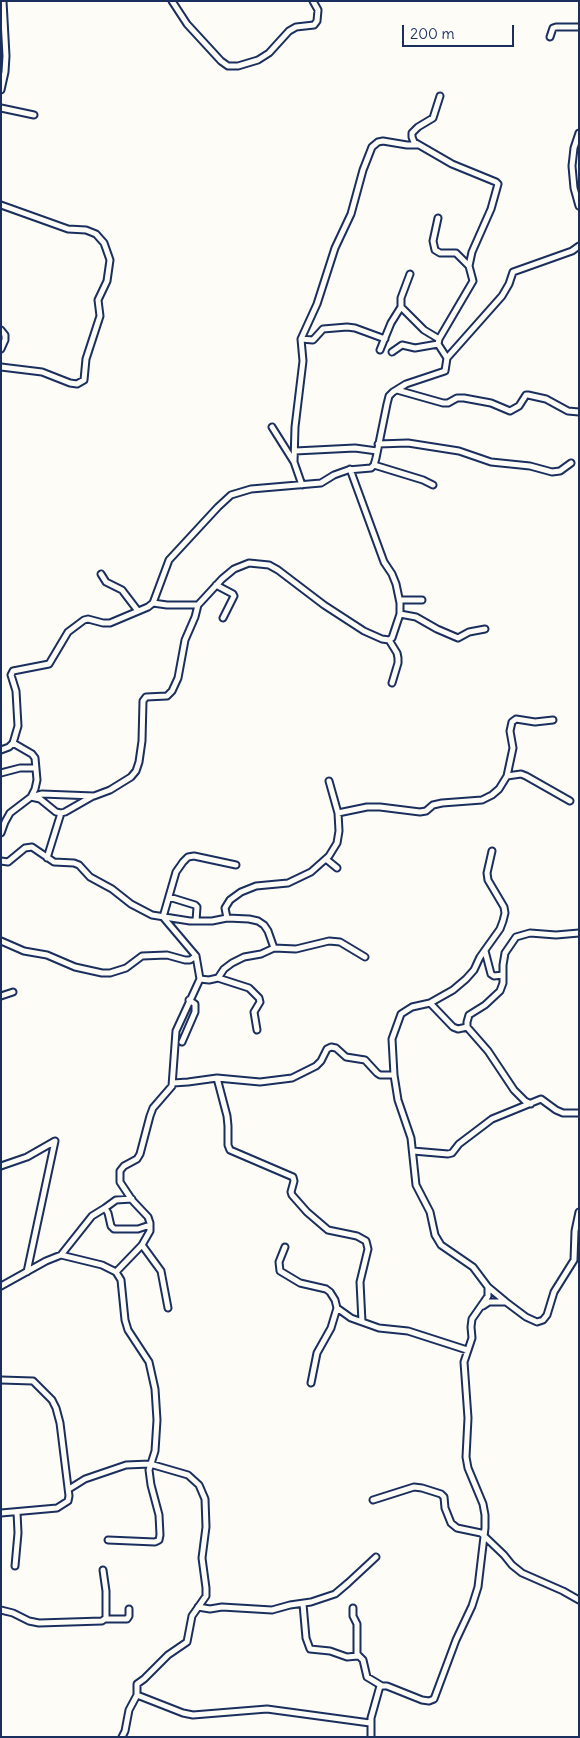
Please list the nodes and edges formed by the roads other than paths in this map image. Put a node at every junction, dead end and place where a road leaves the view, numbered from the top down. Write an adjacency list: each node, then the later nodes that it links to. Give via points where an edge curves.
1 (3, 1): 6 (street)
2 (172, 1): 3 (street, via 187,24 228,66 248,65 269,53 290,30 314,25 318,10)
3 (313, 1)
4 (579, 27): 5 (street, via 556,27)
5 (550, 37)
6 (3, 39): 7 (street, via 5,72)
7 (1, 90)
8 (440, 96): 12 (street, via 433,118 418,126 412,134)
9 (1, 108): 10 (street)
10 (34, 115)
11 (579, 133): 14 (street, via 572,166)
12 (417, 145): 17 (street, via 498,184); 22 (street, via 383,141 372,147 352,214 335,248)
13 (1, 205): 28 (street, via 96,234 104,243 110,260 107,281 98,300 100,316 86,359 84,380 70,383 42,372)
14 (579, 206)
15 (438, 218): 17 (street, via 433,241 435,250 456,253)
16 (579, 246): 27 (street, via 513,272 510,284 497,303)
17 (469, 266): 23 (street, via 473,281)
18 (410, 274): 19 (street)
19 (401, 307): 21 (street); 23 (street)
20 (1, 330): 24 (street, via 6,340)
21 (385, 338): 22 (street, via 347,327 323,329 313,340); 25 (street)
22 (301, 339): 33 (street, via 303,361)
23 (439, 341): 26 (street, via 415,348 402,345); 27 (street)
24 (1, 349)
25 (380, 350)
26 (392, 352)
27 (447, 360): 29 (street, via 445,371)
28 (1, 367)
29 (397, 390): 30 (street, via 443,403 457,398 491,403 510,411 528,395 546,399 568,411); 32 (street, via 389,396)
30 (579, 412)
31 (272, 427): 35 (street)
32 (378, 444): 34 (street); 36 (street, via 408,443 459,451 490,462 552,472 560,471)
33 (295, 450): 34 (street, via 355,448); 35 (street)
34 (377, 451): 37 (street)
35 (294, 462): 39 (street)
36 (571, 463)
37 (374, 465): 38 (street); 40 (street)
38 (348, 470): 39 (street, via 322,483); 43 (street)
39 (302, 485): 45 (street, via 251,489 224,500 169,560)
40 (433, 485)
41 (101, 574): 47 (street, via 106,582 122,590)
42 (216, 585): 46 (street); 49 (street, via 234,596); 51 (street, via 234,569 249,563 269,565 364,631)
43 (400, 600): 44 (street); 48 (street)
44 (422, 600)
45 (155, 604): 46 (street); 47 (street)
46 (198, 605): 60 (street, via 182,649 178,678 172,691 167,696 146,697 143,701 142,741 136,772 125,782)
47 (138, 611): 54 (street, via 110,623 84,620 68,632 49,664 13,671 18,726)
48 (400, 614): 50 (street, via 416,617 456,637); 51 (street)
49 (223, 618)
50 (485, 629)
51 (389, 640): 52 (street, via 398,658)
52 (392, 683)
53 (553, 720): 58 (street, via 516,719 512,722)
54 (13, 744): 55 (street); 56 (street, via 32,754)
55 (1, 750)
56 (35, 768): 57 (street); 61 (street, via 35,789)
57 (1, 773)
58 (507, 776): 62 (street, via 521,774); 64 (street, via 499,789 482,800 442,803 420,812 374,807)
59 (329, 781): 64 (street)
60 (94, 796): 61 (street, via 42,794); 63 (street)
61 (31, 797): 63 (street); 65 (street, via 10,813)
62 (570, 801)
63 (61, 813): 67 (street)
64 (338, 813): 68 (street, via 338,838)
65 (1, 834)
66 (492, 851): 79 (street, via 487,868 488,880 505,913 500,929)
67 (47, 858): 69 (street, via 29,847 8,862); 73 (street, via 54,862 74,863 143,912)
68 (326, 859): 71 (street); 74 (street, via 311,872 288,883 256,886 241,892 224,908)
69 (1, 861)
70 (236, 865): 72 (street, via 188,857 176,872)
71 (337, 868)
72 (169, 897): 73 (street); 75 (street, via 195,905)
73 (163, 917): 75 (street); 80 (street)
74 (226, 918): 75 (street); 78 (street, via 258,921 268,931)
75 (196, 921)
76 (579, 932): 82 (street, via 516,937 505,953)
77 (1, 940): 80 (street, via 24,951 102,973 126,968 142,956 168,955 190,960)
78 (274, 948): 81 (street, via 340,942); 83 (street, via 232,963)
79 (485, 951): 82 (street, via 491,974); 88 (street, via 466,980)
80 (196, 956): 84 (street)
81 (365, 957)
82 (503, 975): 89 (street, via 500,991 470,1015)
83 (218, 978): 84 (street); 90 (street, via 249,988 260,998 254,1012)
84 (200, 979): 87 (street)
85 (14, 992): 86 (street)
86 (1, 996)
87 (189, 1000): 91 (street, via 195,1004 195,1012); 94 (street, via 176,1031)
88 (430, 1003): 89 (street, via 453,1027); 92 (street, via 412,1007 401,1014 392,1039)
89 (468, 1027): 95 (street, via 514,1090)
90 (257, 1030)
91 (182, 1042)
92 (394, 1075): 93 (street, via 380,1075 366,1060 346,1057 331,1047 316,1066 292,1078 260,1082); 97 (street)
93 (216, 1078): 94 (street); 114 (street, via 227,1116 230,1150 293,1178 292,1195 328,1230 366,1241 368,1250 360,1282)
94 (173, 1083): 99 (street, via 153,1108 137,1159 120,1171 120,1182)
95 (531, 1104): 96 (street, via 541,1099 563,1113); 97 (street, via 492,1119 459,1144 452,1154)
96 (579, 1113)
97 (413, 1151): 109 (street, via 416,1185 430,1212 434,1235 447,1250 473,1267)
98 (1, 1166): 106 (street, via 27,1157 55,1141)
99 (132, 1199): 100 (street, via 116,1200); 102 (street, via 148,1217)
100 (105, 1208): 102 (street, via 114,1229 138,1229); 105 (street, via 92,1216)
101 (579, 1212): 110 (street, via 574,1260 554,1292 543,1320 537,1322 526,1318)
102 (150, 1225): 103 (street)
103 (142, 1245): 107 (street); 111 (street, via 162,1271)
104 (286, 1247): 112 (street, via 279,1262 280,1271 300,1283 326,1289)
105 (61, 1255): 106 (street); 107 (street, via 93,1262)
106 (27, 1272): 108 (street)
107 (116, 1272): 118 (street, via 122,1286 123,1312 128,1330 149,1362 155,1389 155,1451)
108 (1, 1286)
109 (488, 1287): 110 (street); 113 (street, via 489,1294)
110 (506, 1302): 113 (street, via 489,1302)
111 (168, 1308)
112 (337, 1308): 114 (street); 117 (street, via 332,1328 317,1353)
113 (479, 1309): 115 (street, via 472,1319 472,1338)
114 (362, 1322): 115 (street, via 379,1328 408,1331)
115 (467, 1350): 123 (street, via 464,1362 468,1418 466,1457 483,1504)
116 (1, 1380): 119 (street, via 33,1381 52,1400 60,1423)
117 (311, 1383)
118 (150, 1464): 119 (street, via 120,1466 85,1479); 124 (street, via 151,1485 159,1515 159,1540 150,1543); 130 (street, via 188,1476 203,1491 207,1508 202,1558 206,1588 203,1602)
119 (69, 1489): 121 (street, via 68,1501 63,1505 48,1510)
120 (373, 1500): 123 (street, via 414,1487 432,1490 444,1497 451,1523 465,1531)
121 (17, 1512): 122 (street); 126 (street)
122 (1, 1513)
123 (484, 1535): 128 (street, via 522,1573); 136 (street, via 476,1596 434,1699 422,1700)
124 (108, 1540)
125 (376, 1556): 129 (street, via 335,1594)
126 (15, 1566)
127 (103, 1570): 134 (street)
128 (579, 1600)
129 (303, 1604): 130 (street, via 272,1610); 135 (street, via 310,1649 347,1657)
130 (198, 1607): 137 (street, via 192,1616 187,1642 172,1651 137,1684)
131 (353, 1608): 135 (street)
132 (129, 1609): 134 (street, via 126,1619)
133 (1, 1610): 134 (street, via 39,1623)
134 (105, 1619)
135 (358, 1656): 136 (street, via 367,1677)
136 (382, 1686): 138 (street, via 378,1689)
137 (137, 1695): 138 (street, via 192,1715 267,1709); 139 (street)
138 (370, 1723): 140 (street)
139 (122, 1737)
140 (371, 1737)

